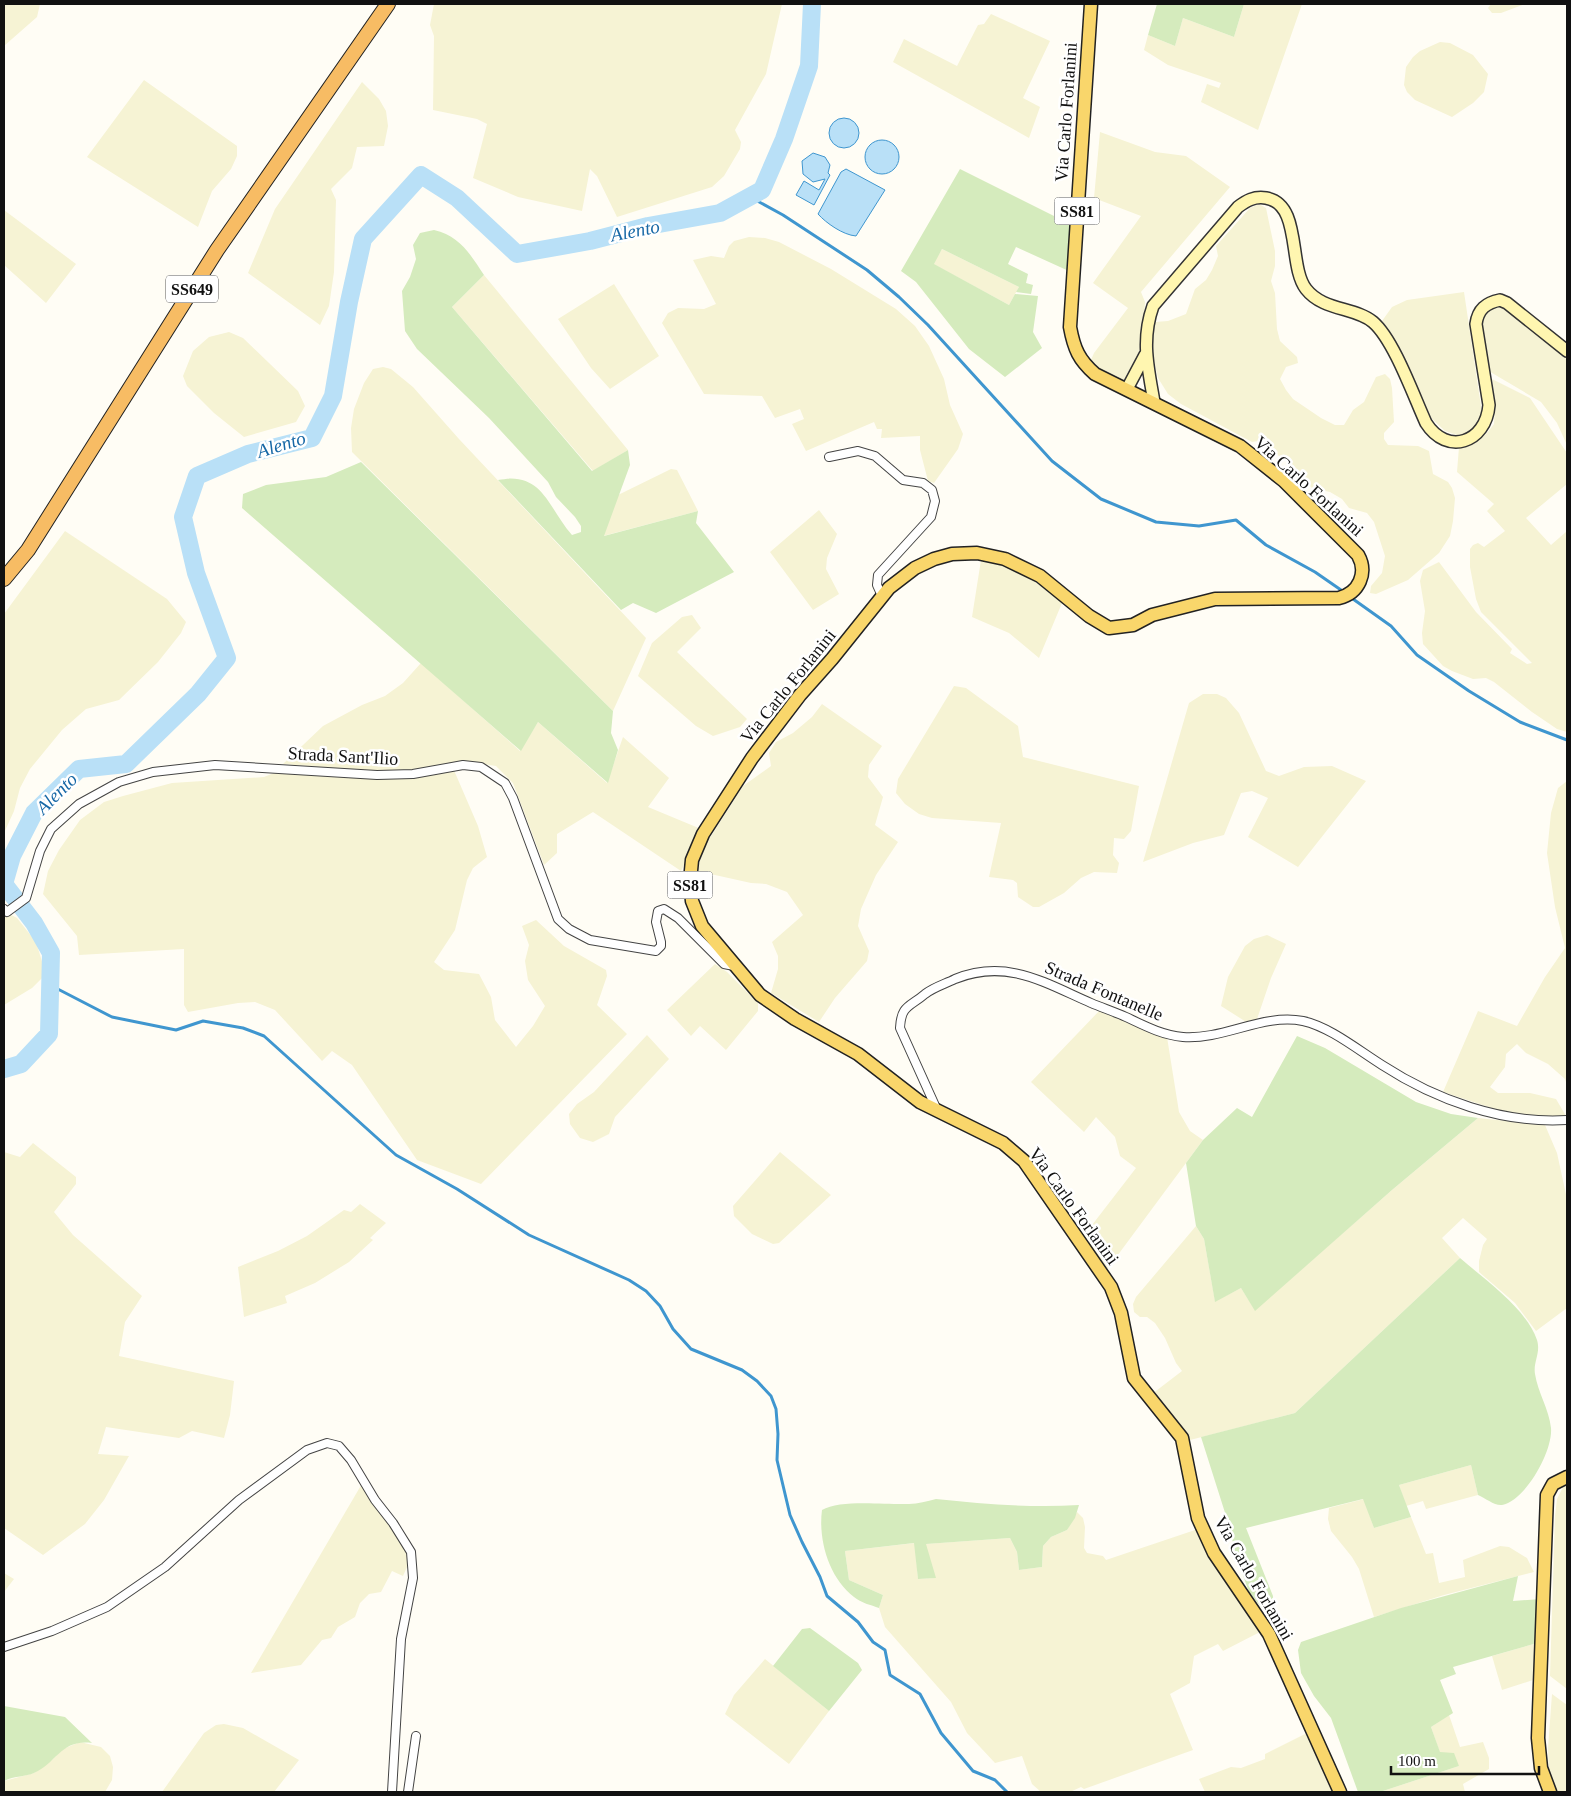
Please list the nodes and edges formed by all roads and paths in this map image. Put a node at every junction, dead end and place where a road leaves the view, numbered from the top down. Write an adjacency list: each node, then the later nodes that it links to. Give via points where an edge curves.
1 (388, 4): 8 (highway, SS649, via 217,250 28,550)
2 (1091, 4): 5 (main road, Via Carlo Forlanini / SS81, via 1070,328 1074,350 1082,363 1095,374)
3 (1567, 351): 4 (main road, via 1507,303 1500,300 1484,306 1476,324 1489,405 1488,418 1482,429 1470,439 1452,442 1441,438 1426,423 1385,335 1372,321 1322,302 1305,287 1298,270 1286,211 1276,201 1260,197 1247,200 1238,207 1153,306 1146,324)
4 (1146, 355): 5 (main road); 6 (main road)
5 (1127, 389): 6 (main road, Via Carlo Forlanini / SS81)
6 (1154, 402): 9 (main road, Via Carlo Forlanini / SS81, via 1240,446 1284,481 1358,555 1363,574 1357,588 1339,598 1215,599 1152,615 1133,625 1109,628 1040,576 1005,559 977,553 934,559 915,568)
7 (829, 457): 9 (street, via 858,450 875,456 903,480 923,483 932,490 935,501 931,517 878,575 877,585)
8 (4, 579)
9 (882, 596): 11 (main road, Via Carlo Forlanini / SS81, via 800,694 752,758 697,846 690,881 694,907 706,932)
10 (5, 911): 11 (street, Strada Sant'Ilio, via 26,898 40,852 51,829 79,804 119,782 153,772 215,765 377,775 481,766 505,783 550,902 558,919 569,929 590,940 656,950 661,946 656,917 658,911 664,909 678,918 724,964)
11 (734, 966): 12 (main road, Via Carlo Forlanini / SS81, via 760,995 795,1019 858,1054 920,1102)
12 (937, 1110): 13 (street, Strada Fontanelle, via 900,1028 901,1016 906,1007 932,989 988,970 1023,973 1152,1030 1184,1037 1224,1032 1273,1020 1303,1021 1436,1096 1514,1118); 19 (main road, Via Carlo Forlanini / SS81, via 1003,1143 1024,1160 1111,1287 1134,1378 1182,1438 1198,1518 1214,1553 1269,1634)
13 (1567, 1120)
14 (1567, 1477): 20 (main road, via 1553,1484 1547,1495 1538,1738 1541,1768)
15 (4, 1647): 17 (street, via 107,1607 165,1567 238,1500 307,1450 327,1443 339,1446 411,1552 413,1578 401,1639)
16 (416, 1736): 18 (street)
17 (392, 1792)
18 (408, 1792)
19 (1340, 1792)
20 (1550, 1792)

